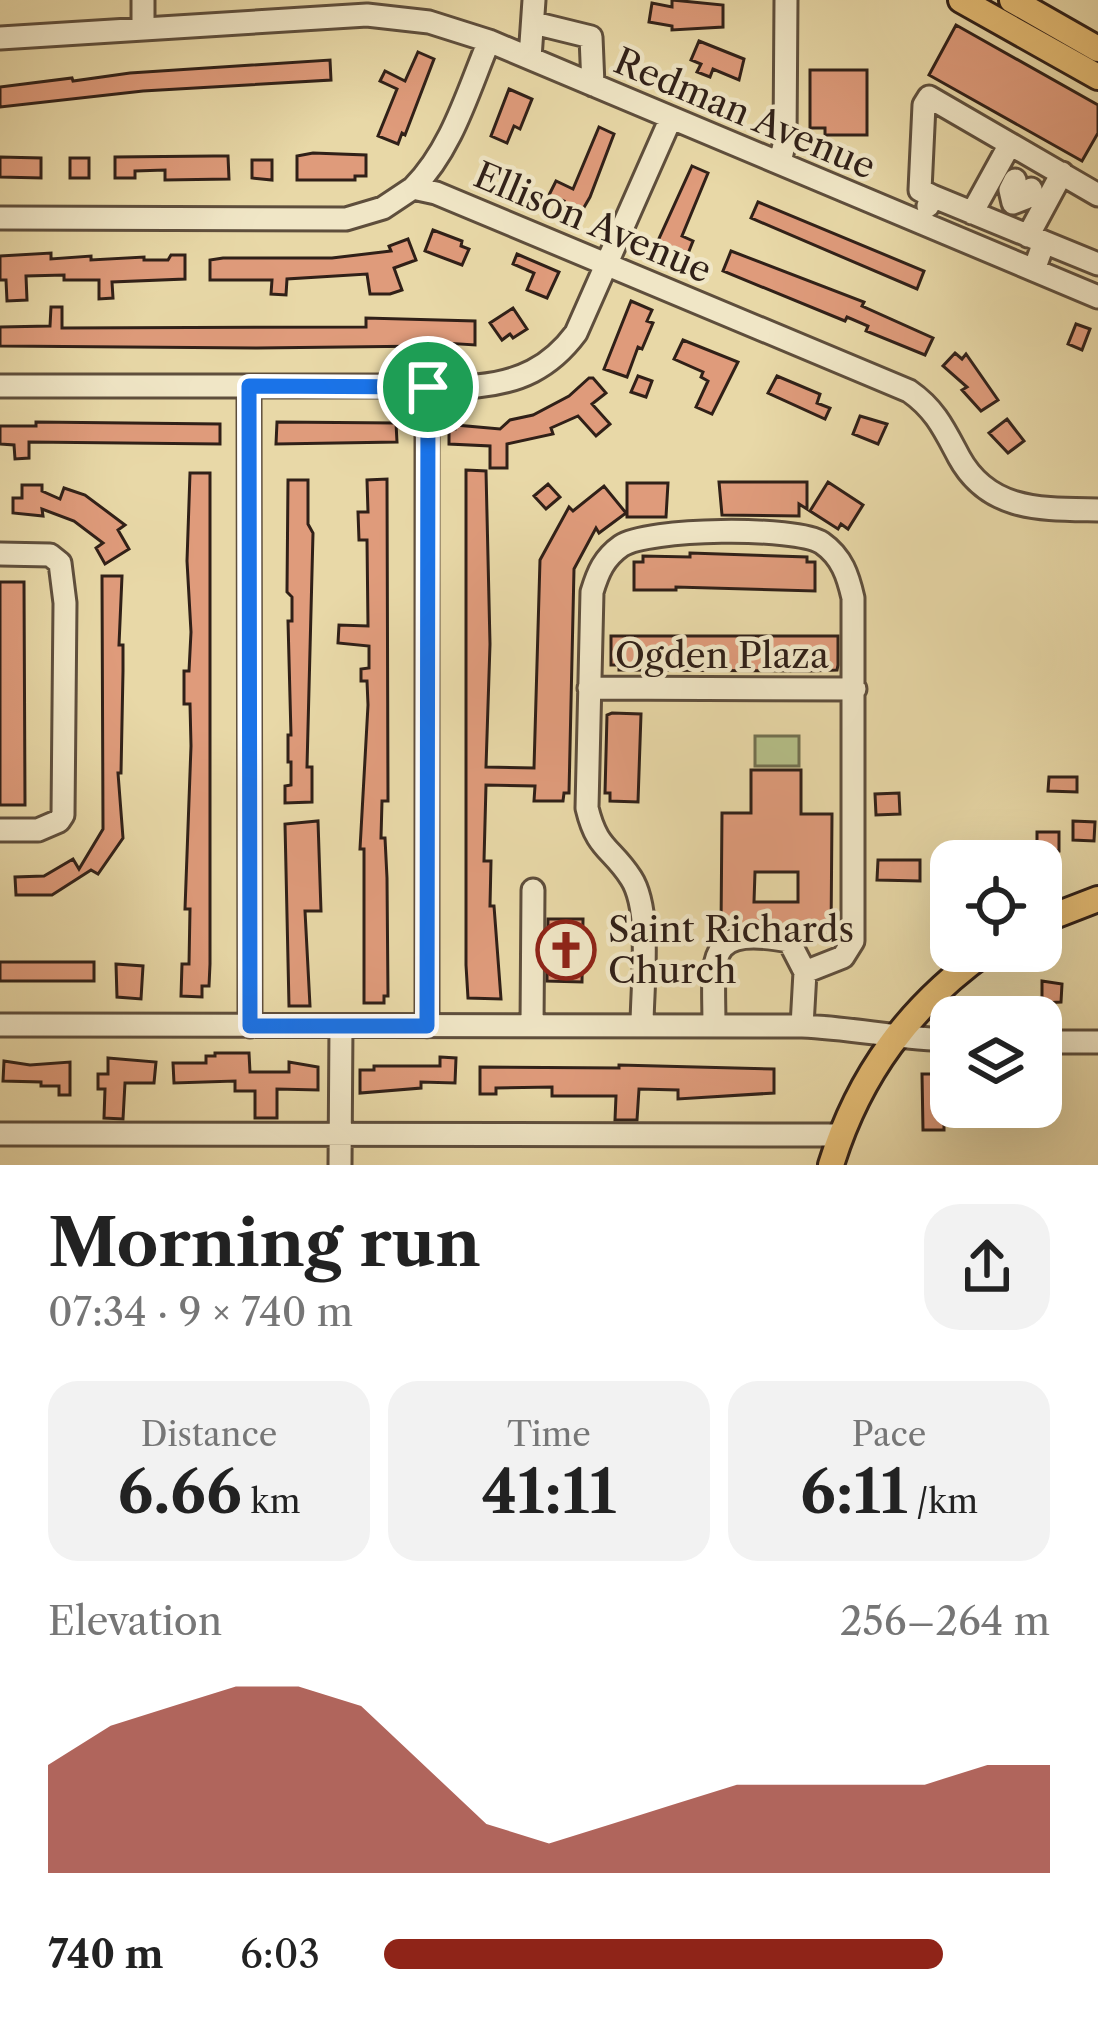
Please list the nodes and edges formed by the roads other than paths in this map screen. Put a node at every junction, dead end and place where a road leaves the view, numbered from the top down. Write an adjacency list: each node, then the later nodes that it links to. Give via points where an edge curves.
1 (142, 0): 7 (street)
2 (786, 0): 15 (street)
3 (961, 0): 12 (main road)
4 (1012, 0): 10 (main road)
5 (297, 9): 7 (street, Redman Avenue); 9 (street, Redman Avenue, via 399,17)
6 (534, 12): 11 (street); 13 (street, via 591,37)
7 (143, 27): 8 (street, Redman Avenue)
8 (0, 38)
9 (489, 41): 11 (street, Redman Avenue); 17 (street, via 433,168)
10 (1098, 49)
11 (530, 58): 13 (street, Redman Avenue)
12 (1098, 77)
13 (593, 85): 14 (street, Redman Avenue)
14 (671, 118): 15 (street, Redman Avenue); 25 (street)
15 (779, 162): 22 (street, Redman Avenue)
16 (1030, 172): 18 (street); 19 (street, via 929,97 920,190); 20 (street); 23 (street); 24 (street)
17 (413, 188): 21 (street, via 346,219); 25 (street, Ellison Avenue)
18 (1098, 195)
19 (932, 196): 20 (street); 22 (street)
20 (972, 213): 23 (street)
21 (0, 218)
22 (920, 222): 27 (street, Redman Avenue)
23 (1000, 224): 24 (street)
24 (1036, 239): 26 (street); 27 (street)
25 (606, 264): 31 (street, via 576,333 551,361 511,382); 32 (street, Ellison Avenue, via 909,391 939,417 979,484 1001,500)
26 (1098, 264)
27 (1034, 270): 28 (street, Redman Avenue)
28 (1098, 297)
29 (0, 386): 30 (street)
30 (249, 386): 31 (street); 43 (street)
31 (428, 387): 45 (street)
32 (1098, 510)
33 (0, 554): 36 (street, via 50,555 60,563 65,603 64,808 59,821 38,830)
34 (589, 688): 35 (street, Ogden Plaza); 35 (street, via 592,592 600,566 624,543 656,534 781,533 818,540 847,572); 47 (street, via 587,808 593,835 642,901)
35 (855, 689): 40 (street, via 854,941 842,957)
36 (0, 830)
37 (533, 890): 46 (street)
38 (1098, 899): 39 (main road)
39 (1062, 913)
40 (805, 972): 48 (street, via 789,941 723,944 715,957); 49 (street)
41 (961, 972): 50 (main road)
42 (0, 1025): 43 (street)
43 (250, 1026): 44 (street)
44 (341, 1026): 45 (street); 56 (street)
45 (427, 1026): 46 (street)
46 (532, 1026): 47 (street)
47 (642, 1026): 48 (street)
48 (714, 1026): 49 (street)
49 (802, 1026): 50 (street)
50 (894, 1036): 51 (street); 55 (main road)
51 (930, 1039)
52 (1062, 1042): 53 (street)
53 (1098, 1042)
54 (0, 1134): 56 (street)
55 (841, 1135): 56 (street); 58 (main road)
56 (340, 1136): 57 (street)
57 (340, 1165)
58 (831, 1165)

